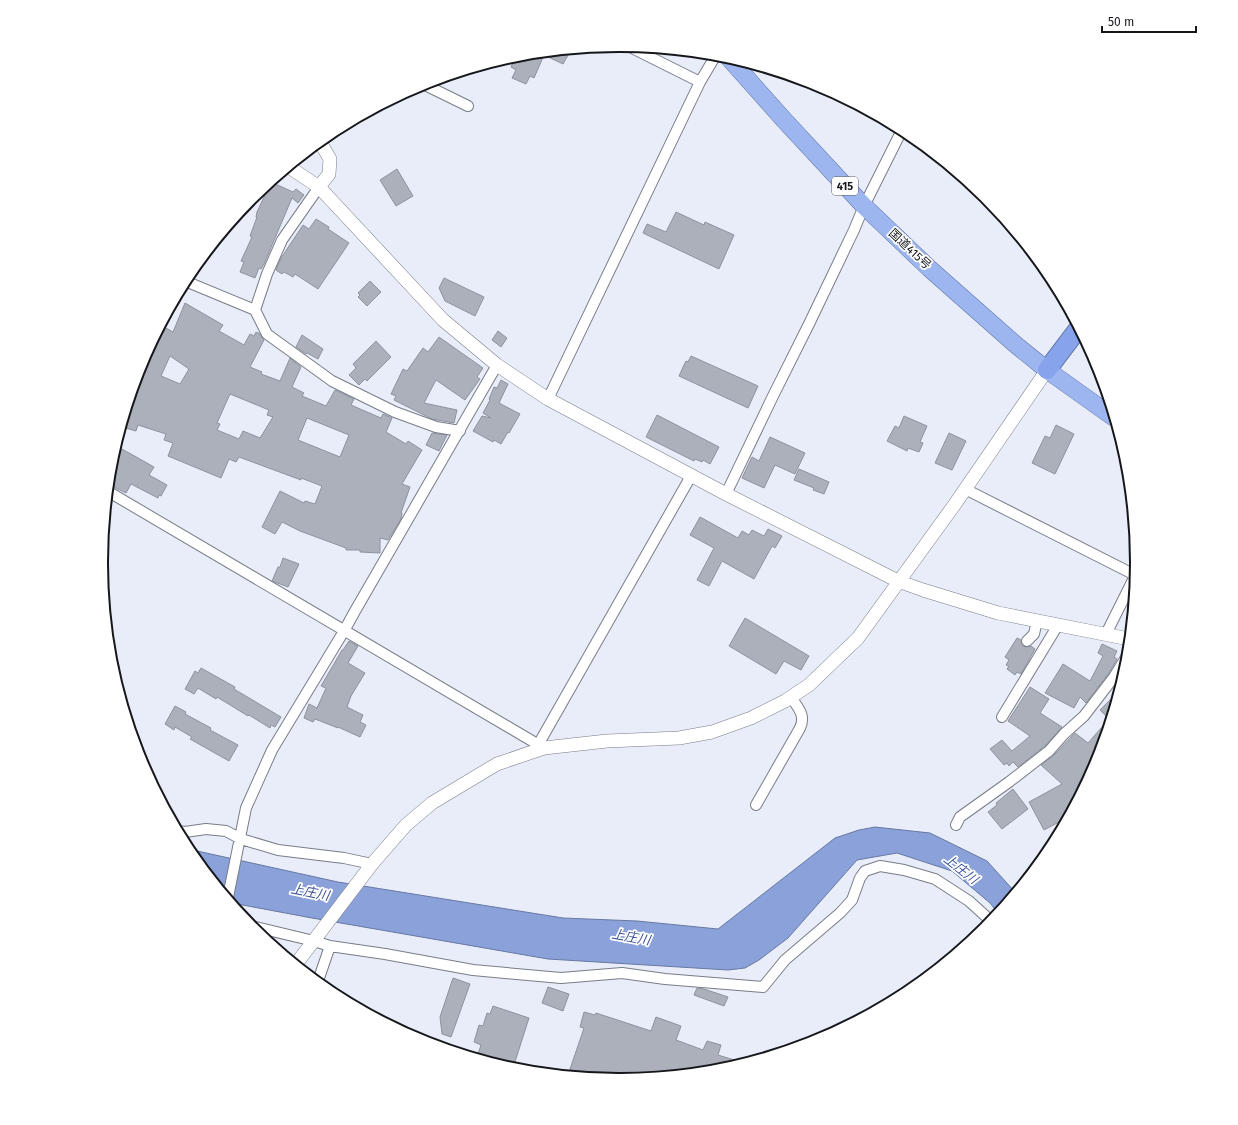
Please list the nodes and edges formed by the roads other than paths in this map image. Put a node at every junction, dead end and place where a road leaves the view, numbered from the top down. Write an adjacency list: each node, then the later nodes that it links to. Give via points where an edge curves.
1 (641, 53): 4 (street)
2 (712, 61): 4 (street)
3 (736, 66): 11 (highway, 国道415号 / 415)
4 (700, 82): 17 (street)
5 (431, 88): 6 (street)
6 (468, 106)
7 (899, 136): 11 (street)
8 (323, 147): 10 (street, via 330,159 329,174)
9 (293, 169): 10 (street)
10 (319, 187): 13 (street, via 282,240); 15 (street, via 443,320)
11 (864, 206): 16 (highway, 国道415号 / 415, via 971,306); 22 (street)
12 (192, 284): 13 (street)
13 (255, 310): 19 (street, via 267,334 332,382 395,412 436,427)
14 (1075, 333): 16 (highway)
15 (497, 365): 17 (street); 19 (street)
16 (1047, 370): 18 (highway, 国道415号 / 415); 21 (street)
17 (548, 399): 20 (street)
18 (1106, 412)
19 (460, 431): 29 (street)
20 (691, 476): 22 (street); 36 (street)
21 (965, 489): 24 (street); 25 (street)
22 (726, 494): 25 (street)
23 (113, 495): 29 (street)
24 (1129, 573)
25 (898, 581): 27 (street, via 998,613); 34 (street, via 858,638 809,685)
26 (1128, 589): 30 (street)
27 (1037, 621): 28 (street); 32 (street, via 1034,634)
28 (1058, 625): 30 (street); 35 (street)
29 (344, 630): 36 (street); 40 (street, via 272,750 246,808)
30 (1106, 634): 31 (street)
31 (1124, 638)
32 (1027, 641)
33 (1118, 671): 38 (street, via 1084,716 1049,751 960,816)
34 (791, 697): 36 (street, via 751,718 712,732 679,738); 37 (street, via 802,714 803,721)
35 (1002, 717)
36 (541, 746): 41 (street, via 497,764 432,803 406,825)
37 (756, 805)
38 (956, 825)
39 (186, 832): 40 (street, via 206,829 226,831)
40 (241, 839): 41 (street, via 278,850); 42 (street)
41 (372, 864): 45 (street)
42 (229, 892)
43 (986, 917): 46 (street, via 969,901 935,879 880,866 865,871 852,900 785,960 763,987 622,973 561,978 480,970)
44 (264, 929): 45 (street)
45 (314, 941): 46 (street); 47 (street)
46 (330, 946): 48 (street)
47 (299, 960)
48 (320, 976)

